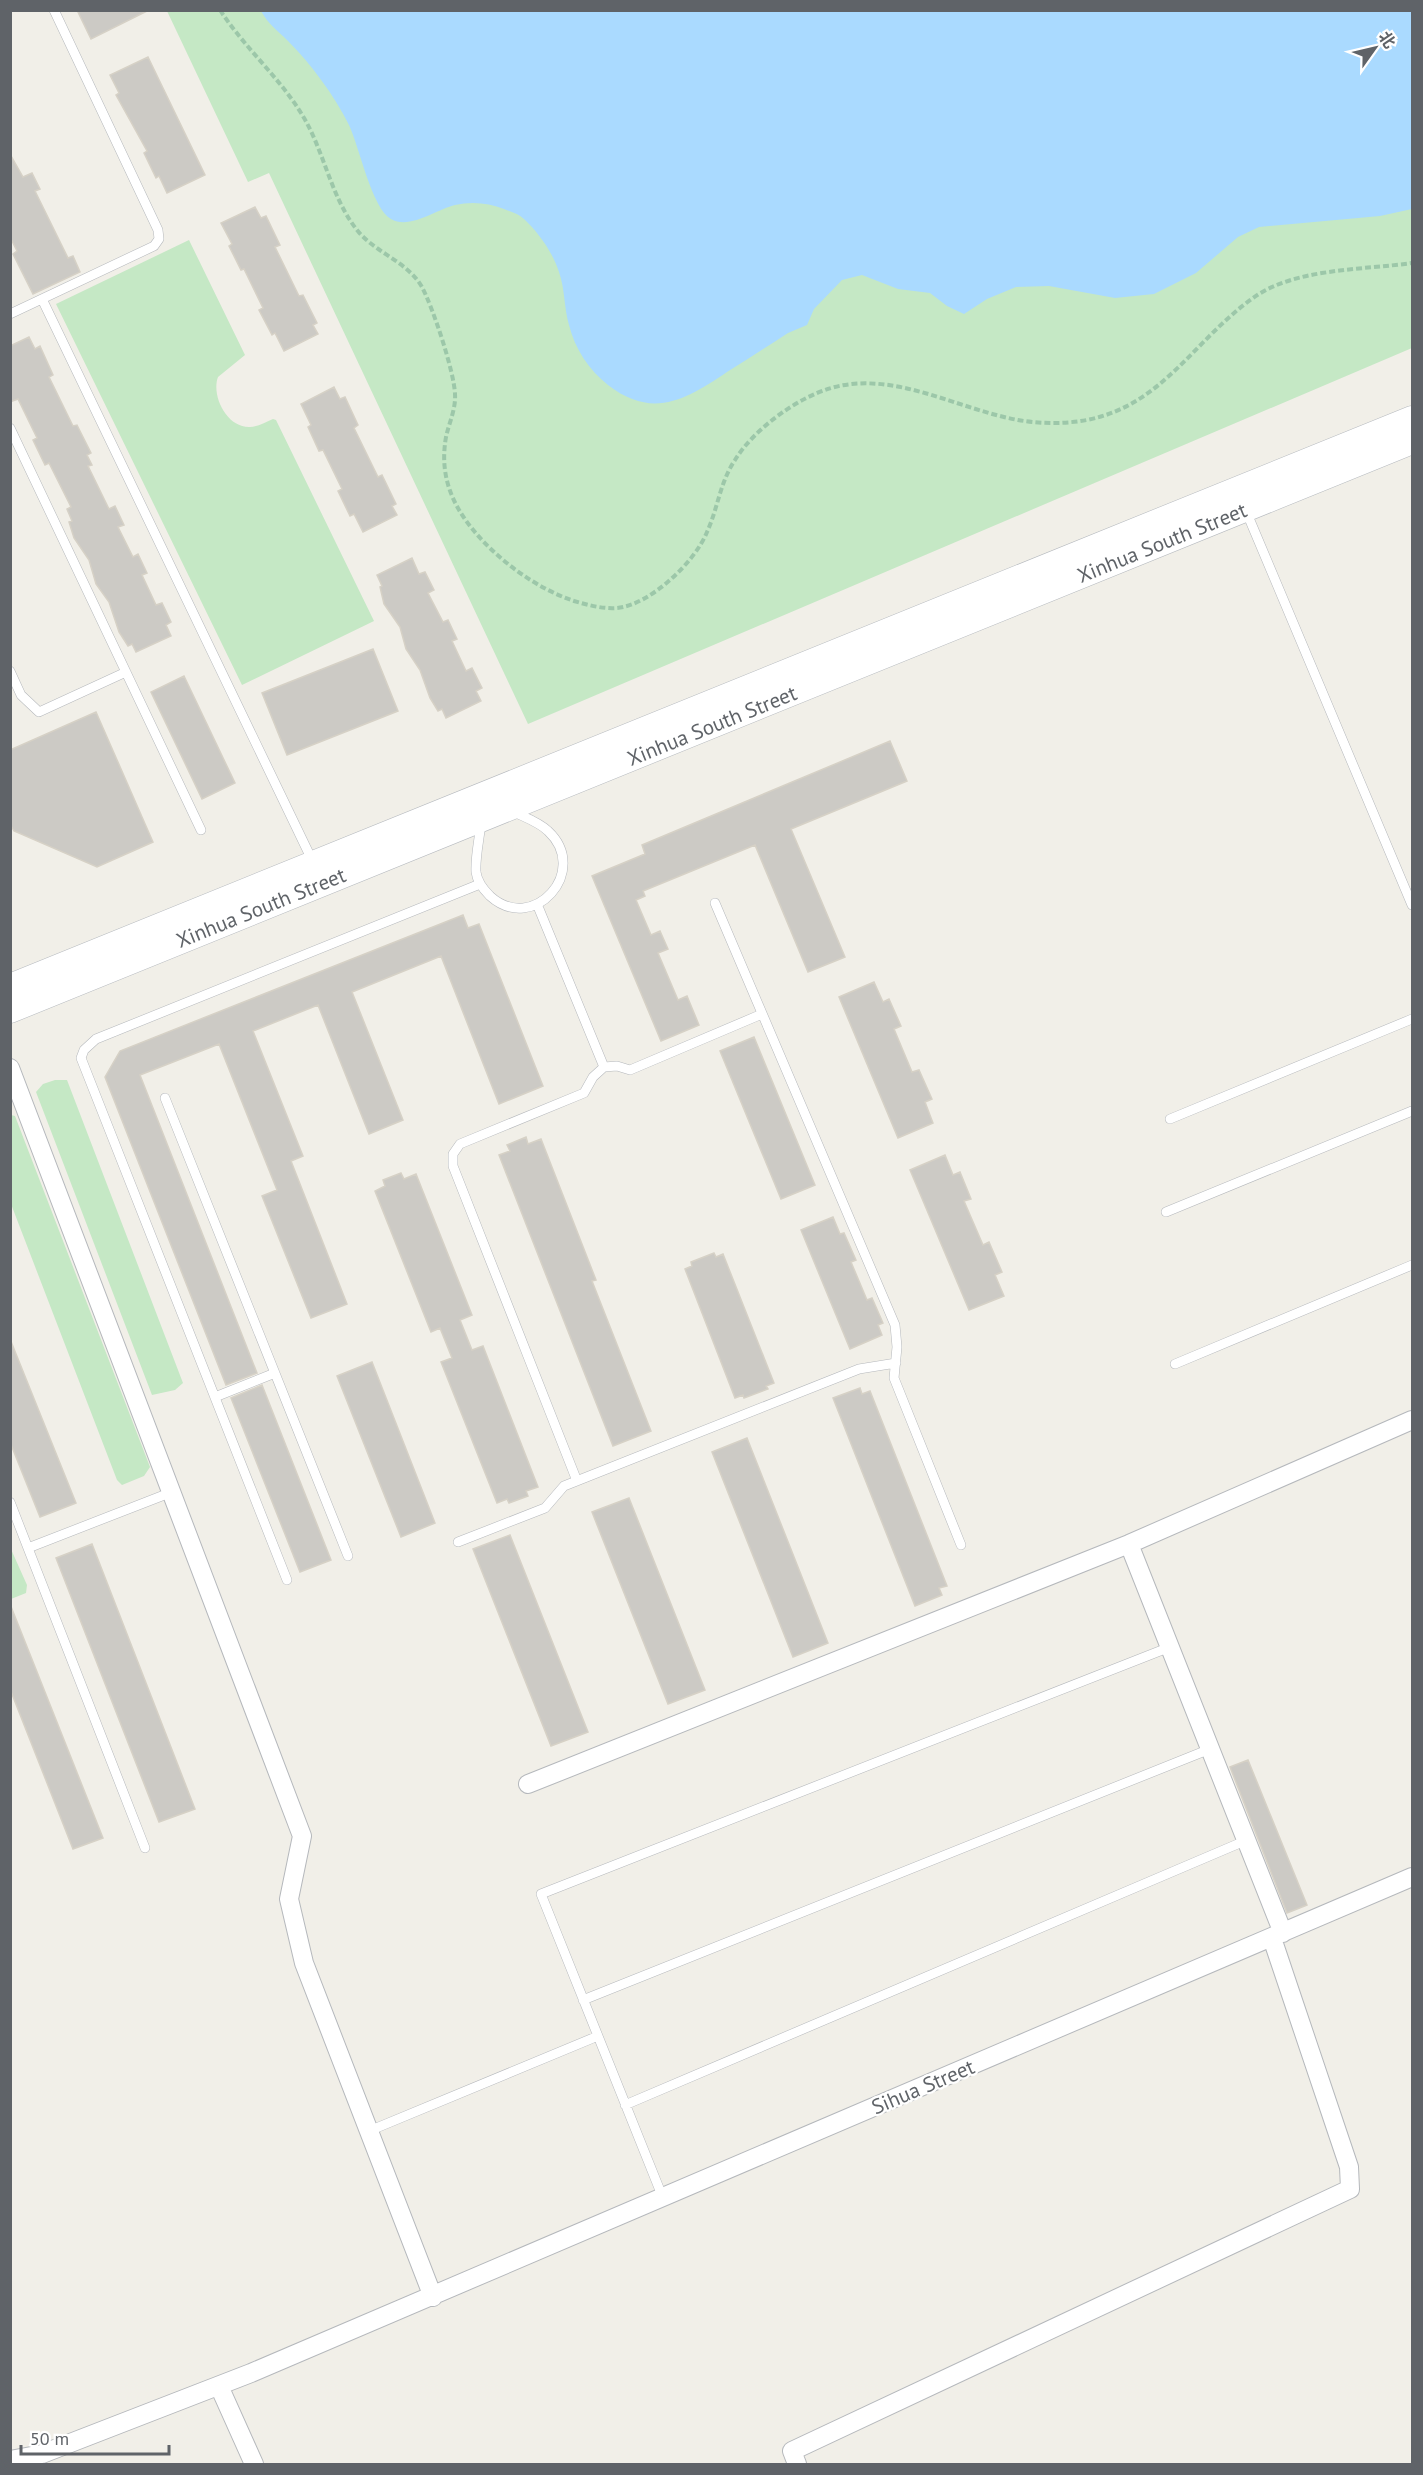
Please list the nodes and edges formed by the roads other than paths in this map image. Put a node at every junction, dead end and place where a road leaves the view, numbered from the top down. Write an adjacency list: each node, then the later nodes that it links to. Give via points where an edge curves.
1 (54, 10): 2 (lane, via 159,239 154,246)
2 (42, 299): 3 (lane); 13 (lane)
3 (10, 314)
4 (1413, 419): 13 (main road, Xinhua South Street)
5 (10, 428): 9 (lane)
6 (1413, 441): 7 (main road, Xinhua South Street)
7 (1245, 509): 10 (main road, Xinhua South Street); 17 (lane)
8 (10, 671): 9 (lane, via 21,695 39,711)
9 (126, 672): 12 (lane)
10 (507, 808): 11 (main road, Xinhua South Street); 16 (lane, via 547,830 561,849 563,872 559,884 546,900)
11 (482, 819): 14 (lane, via 476,873); 19 (main road, Xinhua South Street)
12 (201, 830)
13 (314, 864): 18 (main road, Xinhua South Street)
14 (480, 884): 16 (lane, via 506,906); 32 (lane, via 96,1039 84,1050 81,1058)
15 (715, 903): 20 (lane)
16 (537, 904): 22 (lane)
17 (1413, 905)
18 (10, 987)
19 (10, 1010)
20 (762, 1014): 22 (lane, via 630,1070); 29 (lane, via 895,1325)
21 (1413, 1019): 26 (lane)
22 (604, 1066): 34 (lane, via 584,1093 460,1144 453,1154 453,1166)
23 (10, 1068): 35 (street)
24 (165, 1098): 31 (lane)
25 (1413, 1111): 27 (lane)
26 (1170, 1119)
27 (1166, 1212)
28 (1413, 1265): 30 (lane)
29 (896, 1363): 34 (lane, via 859,1369); 39 (lane, via 894,1378)
30 (1175, 1364)
31 (275, 1373): 32 (lane); 41 (lane)
32 (215, 1397): 42 (lane)
33 (1413, 1420): 38 (street)
34 (577, 1481): 37 (lane, via 564,1486 545,1508)
35 (172, 1492): 40 (lane); 53 (street, via 302,1836 290,1899 304,1963)
36 (10, 1502): 40 (lane)
37 (458, 1542)
38 (1129, 1544): 43 (street); 45 (street)
39 (961, 1545)
40 (28, 1548): 47 (lane)
41 (348, 1556)
42 (287, 1580)
43 (1170, 1647): 44 (street); 50 (lane, via 541,1894)
44 (1210, 1749): 46 (street); 50 (lane)
45 (528, 1784)
46 (1247, 1840): 49 (street); 52 (lane)
47 (145, 1848)
48 (1413, 1877): 49 (street, Sihua Street)
49 (1278, 1935): 54 (street, Sihua Street); 59 (street, via 1349,2167 1350,2189 792,2451)
50 (583, 2000): 51 (lane)
51 (598, 2036): 52 (lane); 53 (lane)
52 (625, 2105): 54 (lane)
53 (369, 2131): 55 (street)
54 (663, 2198): 55 (street, Sihua Street)
55 (433, 2297): 56 (street, Sihua Street)
56 (219, 2386): 57 (street, Sihua Street, via 42,2454); 58 (street)
57 (10, 2460)
58 (254, 2464)
59 (797, 2464)

